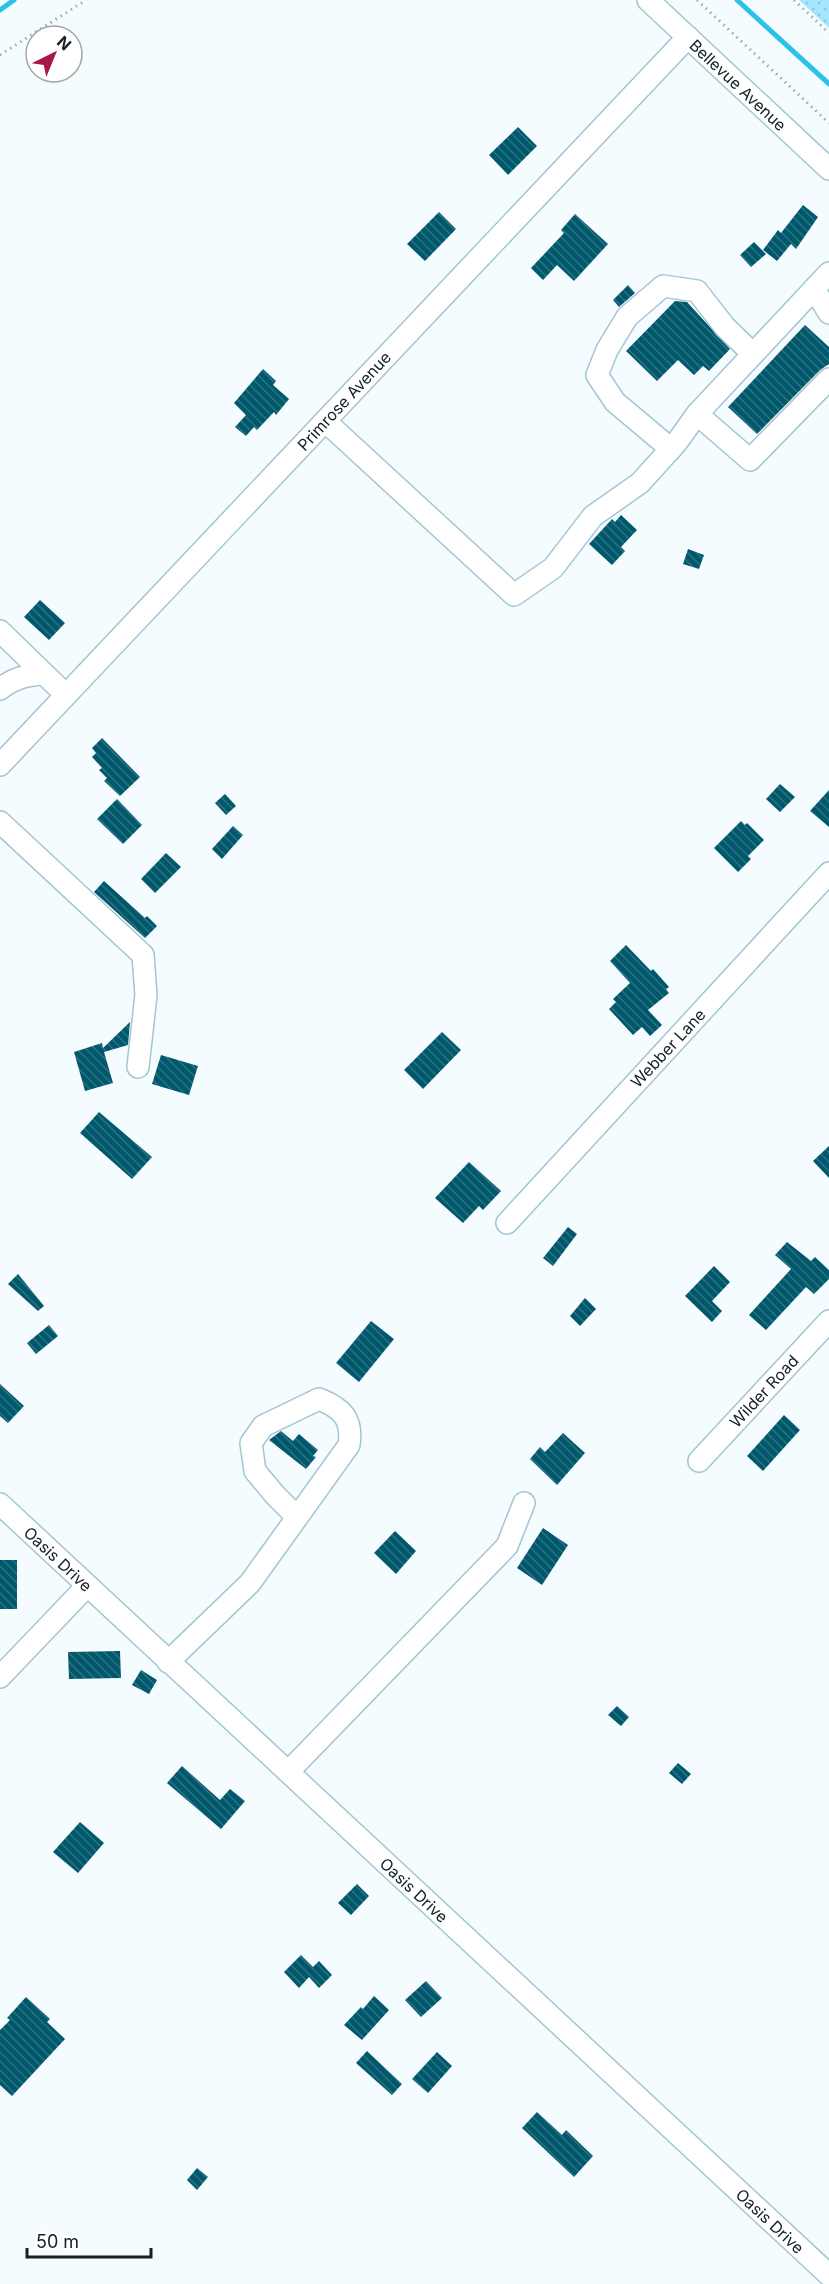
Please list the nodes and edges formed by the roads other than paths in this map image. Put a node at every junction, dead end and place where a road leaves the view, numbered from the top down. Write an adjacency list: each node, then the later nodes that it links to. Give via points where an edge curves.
1 (648, 0): 2 (street, Bellevue Avenue)
2 (688, 37): 3 (street, Bellevue Avenue); 10 (street, Primrose Avenue)
3 (829, 169)
4 (829, 273): 5 (street)
5 (814, 289): 6 (street); 7 (street)
6 (829, 313)
7 (753, 354): 9 (street); 11 (street, via 697,291 663,286 627,317 597,375 615,402)
8 (829, 379): 9 (street, via 750,460)
9 (697, 414): 11 (street)
10 (325, 421): 11 (street, via 514,595 553,568 593,516 640,483); 15 (street, Primrose Avenue)
11 (671, 449)
12 (0, 631): 13 (street)
13 (44, 674): 14 (street, via 27,675); 15 (street)
14 (0, 689)
15 (66, 695): 16 (street, Primrose Avenue)
16 (0, 765)
17 (0, 822): 19 (street, via 143,955 146,995)
18 (829, 873): 20 (street, Webber Lane)
19 (138, 1067)
20 (507, 1223)
21 (829, 1321): 22 (street, Wilder Road)
22 (699, 1461)
23 (524, 1503): 29 (street, via 507,1546)
24 (0, 1504): 26 (street, Oasis Drive)
25 (297, 1517): 25 (street, via 349,1445 351,1430 344,1415 332,1404 319,1400 263,1426 251,1443 255,1471); 27 (street, via 250,1583)
26 (87, 1586): 27 (street, Oasis Drive); 28 (street)
27 (168, 1662): 29 (street, Oasis Drive)
28 (0, 1677)
29 (288, 1772): 30 (street, Oasis Drive)
30 (829, 2275)

